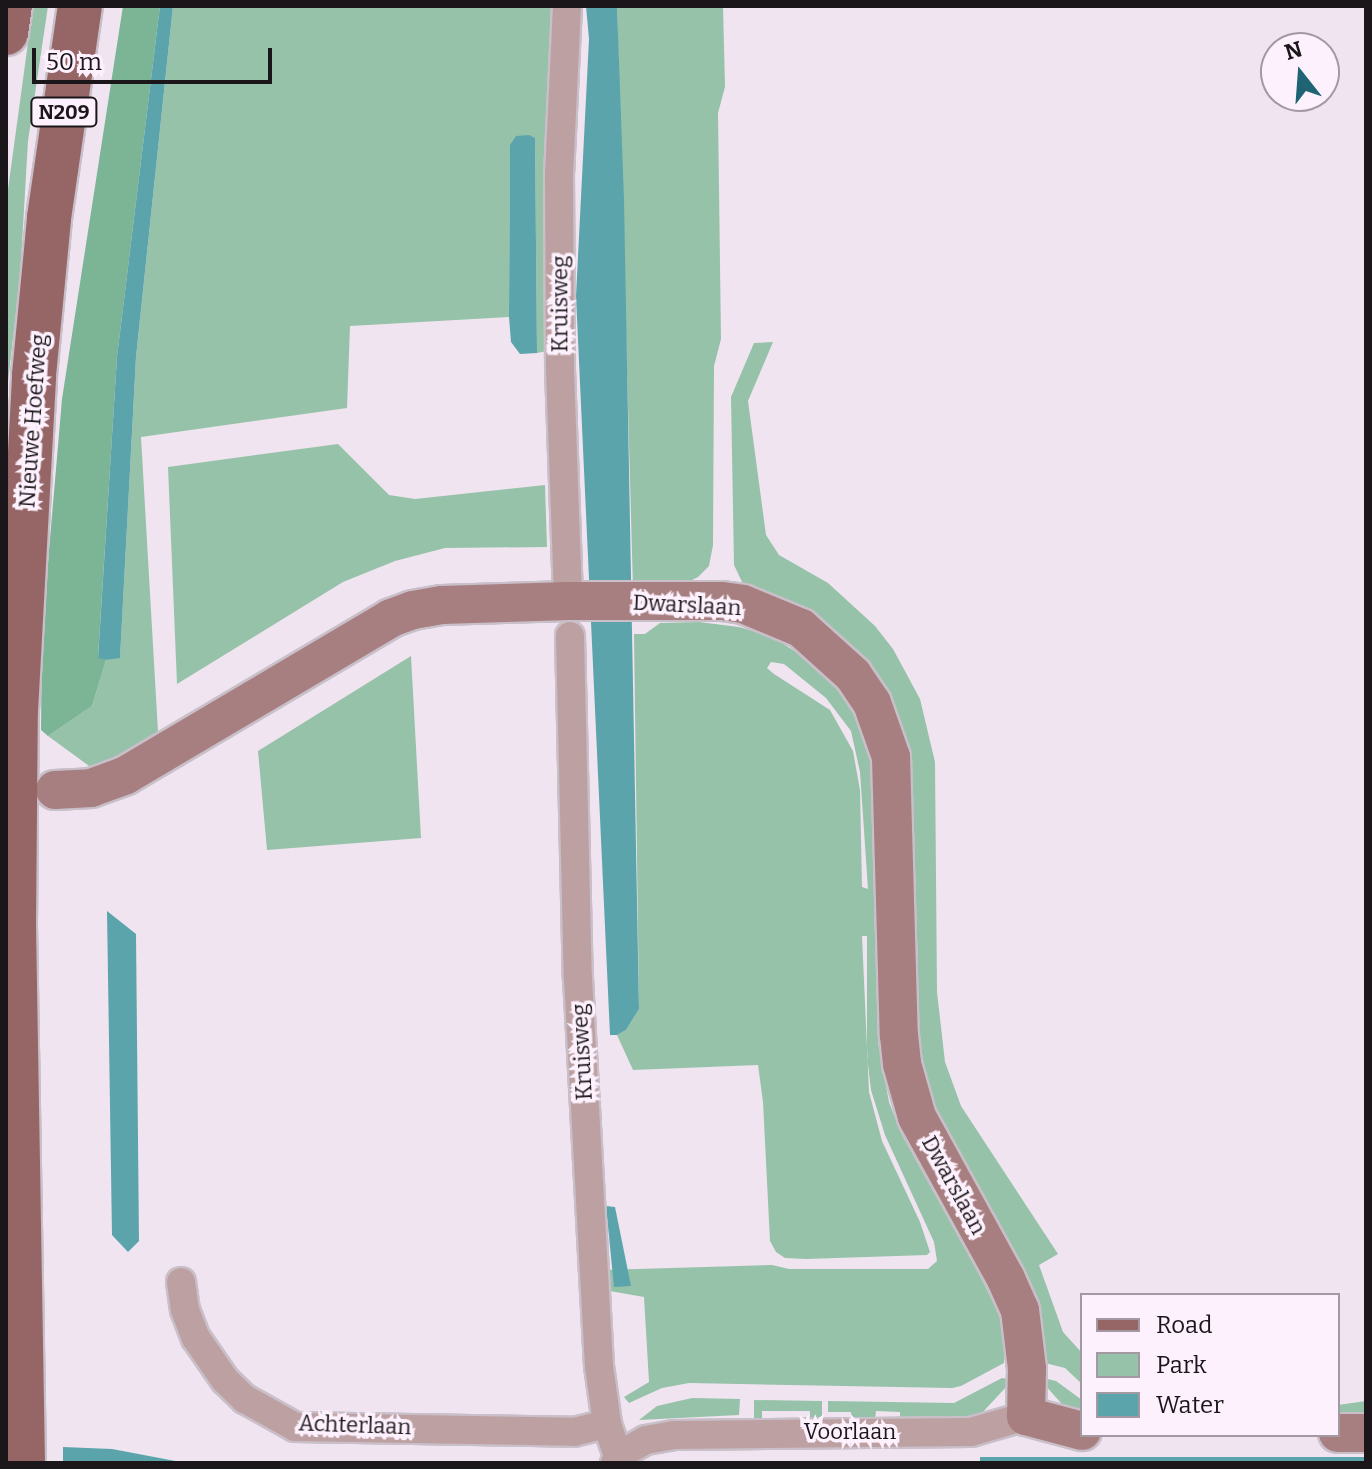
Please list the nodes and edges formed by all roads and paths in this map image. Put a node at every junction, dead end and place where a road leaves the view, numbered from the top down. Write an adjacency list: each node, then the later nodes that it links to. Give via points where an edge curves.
1 (10, 6): 4 (main road)
2 (80, 6): 14 (main road, Nieuwe Hoefweg / N209, via 49,218 34,375 16,711)
3 (567, 6): 5 (street, Kruisweg, via 559,173 560,369)
4 (6, 33)
5 (573, 613): 6 (street, Dwarslaan, via 442,605 402,614 126,775 91,788); 8 (street, Dwarslaan, via 637,602 722,601 768,613 801,628 827,649 872,703 886,736 895,790 902,1064 917,1117 1020,1310); 9 (street, Kruisweg, via 578,978 599,1366)
6 (55, 790)
7 (181, 1282): 9 (street, Achterlaan, via 196,1338 225,1380 245,1399 295,1427 574,1432)
8 (1026, 1416): 10 (street); 13 (street, Voorlaan, via 971,1432 700,1432 646,1440)
9 (607, 1424): 13 (street, Kruisweg)
10 (1080, 1430)
11 (1340, 1433): 12 (street)
12 (1366, 1433)
13 (616, 1459)
14 (23, 1463)

